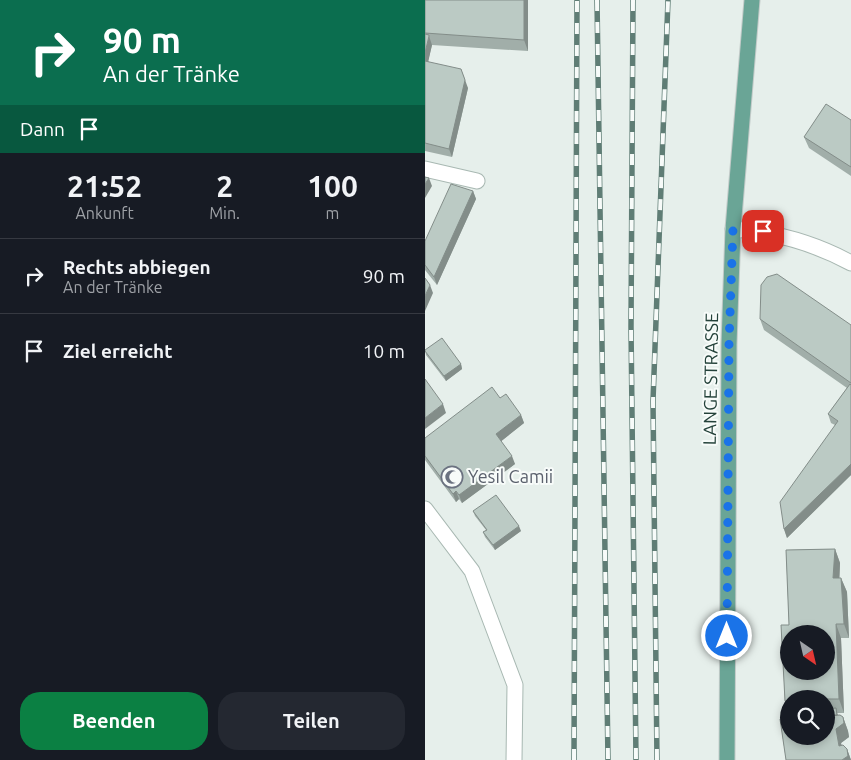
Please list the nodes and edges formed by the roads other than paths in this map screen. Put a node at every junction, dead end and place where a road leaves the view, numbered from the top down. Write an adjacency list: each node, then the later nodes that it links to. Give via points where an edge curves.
1 (752, 0): 4 (main road, LANGE STRASSE)
2 (425, 169): 3 (street)
3 (477, 181)
4 (733, 229): 5 (street, via 763,231 823,248); 8 (main road, LANGE STRASSE, via 729,354)
5 (851, 263)
6 (425, 509): 7 (street, via 472,572 515,685)
7 (514, 760)
8 (727, 760)

